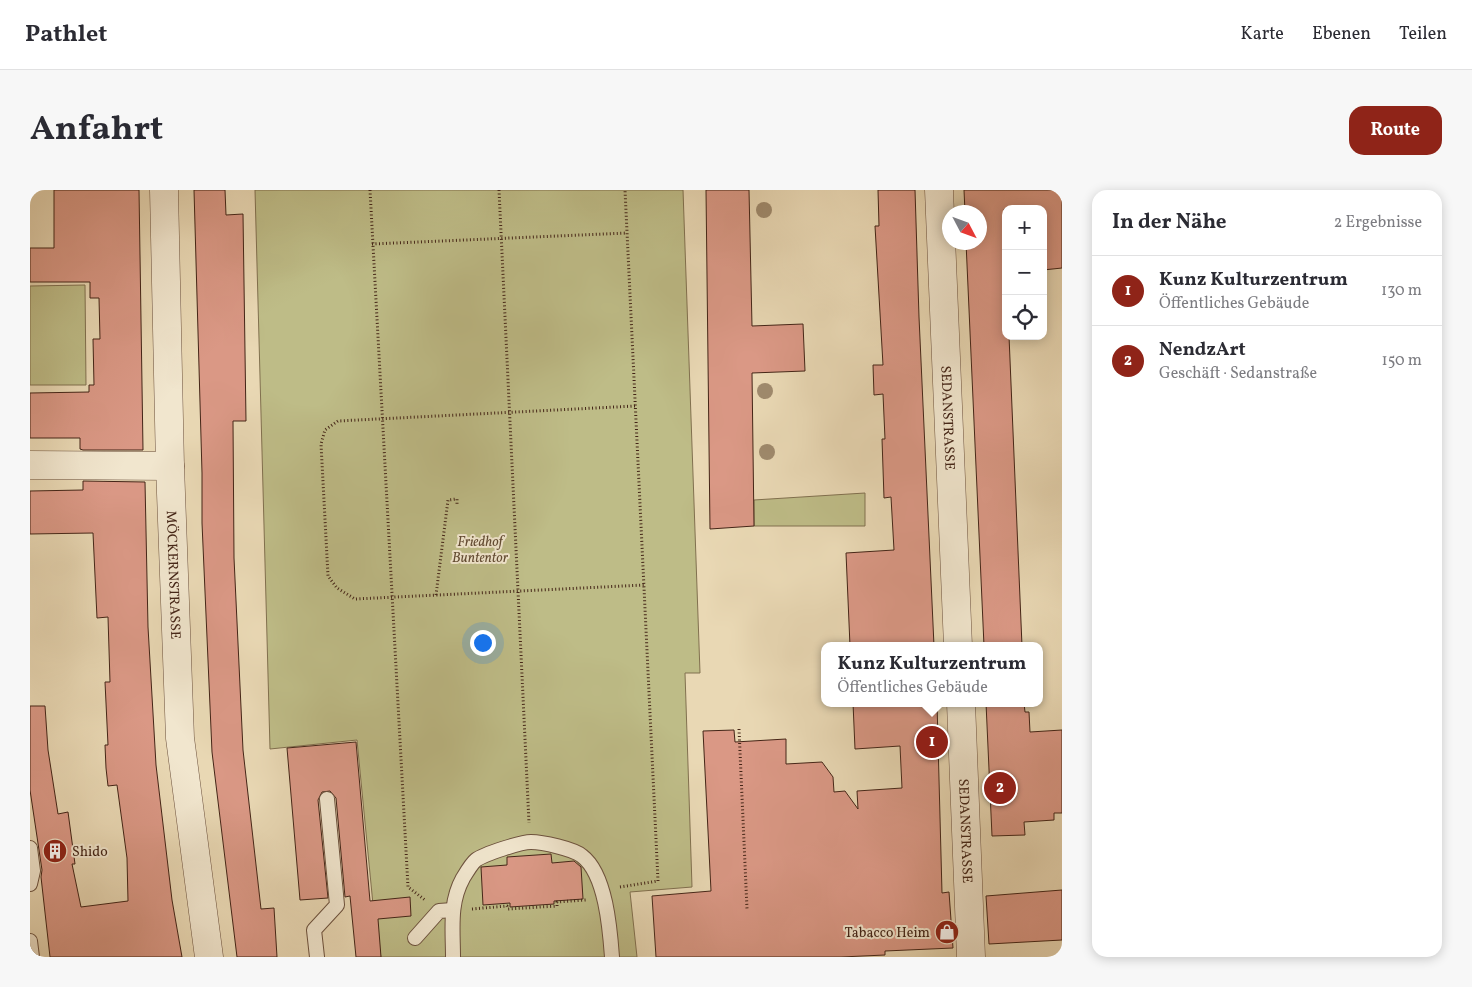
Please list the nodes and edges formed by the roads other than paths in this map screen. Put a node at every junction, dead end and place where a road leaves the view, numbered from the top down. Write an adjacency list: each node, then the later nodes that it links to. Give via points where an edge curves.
1 (164, 190): 4 (street, MÖCKERNSTRASSE)
2 (939, 190): 5 (street, SEDANSTRASSE)
3 (30, 465): 4 (street)
4 (170, 466): 14 (street, MÖCKERNSTRASSE, via 180,738)
5 (958, 642)
6 (961, 707): 18 (street, SEDANSTRASSE)
7 (327, 799): 15 (lane, via 337,905 314,930)
8 (30, 848): 9 (lane, via 33,871)
9 (30, 884)
10 (453, 910): 11 (lane, via 438,911); 16 (lane); 17 (lane, via 462,879 476,860 530,842 556,846 582,856 603,894)
11 (415, 938)
12 (30, 941): 13 (lane)
13 (32, 957)
14 (209, 957)
15 (317, 957)
16 (453, 957)
17 (612, 957)
18 (971, 957)

